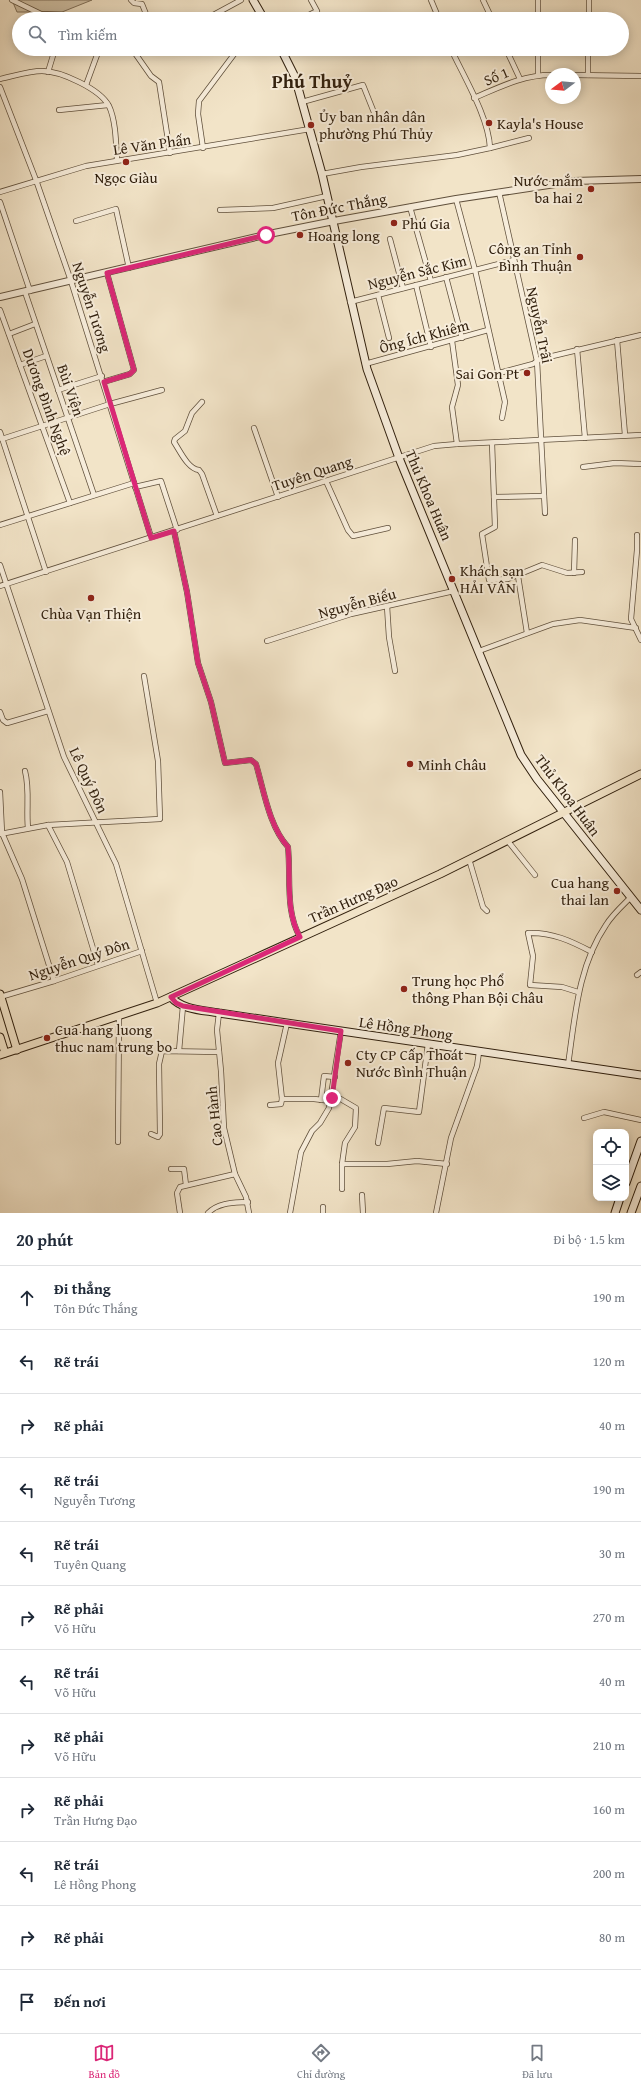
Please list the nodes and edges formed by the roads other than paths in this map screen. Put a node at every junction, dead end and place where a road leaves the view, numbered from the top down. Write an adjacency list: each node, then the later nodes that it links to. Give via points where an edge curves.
1 (12, 0): 10 (street)
2 (131, 0): 11 (street, via 142,4)
3 (241, 0): 12 (street)
4 (253, 0): 13 (main road)
5 (311, 0): 14 (street)
6 (431, 0): 15 (street)
7 (483, 0): 16 (street)
8 (538, 0): 17 (street)
9 (589, 0): 18 (street)
10 (37, 12)
11 (145, 12)
12 (219, 12)
13 (260, 12)
14 (317, 12)
15 (436, 12)
16 (489, 12)
17 (538, 12)
18 (589, 12)
19 (53, 56): 28 (street)
20 (97, 56): 36 (street)
21 (137, 56): 47 (street, via 151,76 159,82)
22 (233, 56): 45 (street, via 198,104)
23 (284, 56): 39 (main road, Thủ Khoa Huân)
24 (454, 56): 38 (street)
25 (509, 56): 35 (street)
26 (538, 56): 29 (street)
27 (588, 56): 32 (street)
28 (48, 72): 34 (street); 36 (street)
29 (538, 75): 30 (street, Số 1); 35 (street, Số 1)
30 (545, 75)
31 (581, 75): 32 (street)
32 (588, 75): 33 (street)
33 (641, 76)
34 (0, 79)
35 (520, 79): 38 (street, Số 1)
36 (86, 85): 40 (street, via 100,95)
37 (0, 87): 51 (street, Nguyễn Tương)
38 (474, 98): 46 (street, via 488,135)
39 (302, 102): 42 (street, via 363,85); 43 (main road, Thủ Khoa Huân)
40 (108, 105): 41 (street); 48 (street, via 114,129)
41 (59, 110)
42 (375, 115)
43 (310, 130): 45 (street, Lê Văn Phấn); 49 (main road, Thủ Khoa Huân)
44 (529, 138): 46 (street)
45 (203, 148): 47 (street, Lê Văn Phấn)
46 (490, 148): 49 (street, via 457,156)
47 (170, 153): 48 (street, Lê Văn Phấn)
48 (117, 160): 51 (street, Lê Văn Phấn)
49 (322, 174): 54 (main road, Thủ Khoa Huân)
50 (641, 179): 53 (street, Tôn Đức Thắng, via 575,181)
51 (36, 180): 52 (street, Lê Văn Phấn); 67 (street, Nguyễn Tương)
52 (0, 192)
53 (499, 192): 55 (street, Tôn Đức Thắng); 62 (street, Nguyễn Trãi)
54 (328, 196): 58 (street, via 273,208); 60 (main road, Thủ Khoa Huân)
55 (456, 199): 57 (street, Tôn Đức Thắng); 64 (street)
56 (0, 202): 71 (street, Bùi Viện)
57 (410, 207): 60 (street, Tôn Đức Thắng); 68 (street)
58 (220, 210)
59 (76, 221): 63 (street, via 116,209)
60 (334, 221): 63 (street, Tôn Đức Thắng); 74 (main road, Thủ Khoa Huân)
61 (390, 239): 70 (street)
62 (514, 260): 64 (street, Nguyễn Sắc Kim); 87 (street, Nguyễn Trãi)
63 (129, 268): 65 (street, Tôn Đức Thắng)
64 (476, 270): 66 (street, Nguyễn Sắc Kim); 77 (street)
65 (107, 273): 67 (street, Tôn Đức Thắng); 92 (street, via 134,370 130,374)
66 (446, 277): 68 (street, Nguyễn Sắc Kim); 81 (street)
67 (71, 281): 71 (street, Tôn Đức Thắng); 91 (street, Nguyễn Tương)
68 (431, 281): 69 (street, Nguyễn Sắc Kim)
69 (416, 285): 70 (street, Nguyễn Sắc Kim); 84 (street)
70 (403, 288): 72 (street, Nguyễn Sắc Kim)
71 (27, 291): 73 (street, Tôn Đức Thắng); 76 (street, Bùi Viện)
72 (378, 295): 74 (street, Nguyễn Sắc Kim); 80 (street)
73 (0, 297)
74 (350, 302): 88 (main road, Thủ Khoa Huân)
75 (0, 310): 78 (street, Dương Đình Nghệ)
76 (35, 324): 78 (street); 86 (street, Bùi Viện)
77 (488, 330): 81 (street, Ông Ích Khiêm); 90 (street)
78 (9, 334): 89 (street, Dương Đình Nghệ)
79 (641, 335): 82 (street)
80 (389, 338)
81 (462, 338): 83 (street, Ông Ích Khiêm)
82 (617, 340): 85 (street); 102 (street)
83 (452, 341): 84 (street, Ông Ích Khiêm); 108 (street, via 458,385 452,407)
84 (432, 347): 88 (street, Ông Ích Khiêm)
85 (577, 349): 87 (street); 104 (street)
86 (46, 356): 89 (street); 93 (street, Bùi Viện)
87 (537, 361): 90 (street); 106 (street, Nguyễn Trãi)
88 (365, 364): 109 (main road, Thủ Khoa Huân)
89 (20, 365): 99 (street, Dương Đình Nghệ)
90 (499, 373): 98 (street, via 506,405)
91 (102, 376): 92 (street, Nguyễn Tương); 93 (street)
92 (104, 382): 96 (street, Nguyễn Tương)
93 (58, 390): 97 (street, Bùi Viện)
94 (162, 390): 96 (street)
95 (202, 402): 121 (street, via 192,413 187,428 174,442 185,459 202,474)
96 (110, 404): 97 (street); 113 (street, Nguyễn Tương)
97 (67, 418): 99 (street); 114 (street, Bùi Viện)
98 (502, 418)
99 (43, 426): 105 (street); 118 (street, Dương Đình Nghệ)
100 (254, 428): 116 (street)
101 (0, 432): 105 (street)
102 (624, 435): 103 (street, Tuyên Quang); 104 (street, Tuyên Quang)
103 (641, 435)
104 (585, 438): 106 (street, Tuyên Quang)
105 (2, 439): 120 (street)
106 (541, 440): 107 (street, Tuyên Quang); 115 (street, Nguyễn Trãi)
107 (492, 443): 108 (street, Tuyên Quang); 117 (street)
108 (457, 444): 109 (street, Tuyên Quang, via 425,448)
109 (399, 458): 112 (street, Tuyên Quang); 135 (main road, Thủ Khoa Huân)
110 (641, 464): 111 (street)
111 (583, 466)
112 (326, 481): 116 (street, Tuyên Quang); 123 (street, via 353,536)
113 (135, 485): 114 (street); 124 (street, via 160,481); 126 (street, Nguyễn Tương)
114 (94, 495): 118 (street)
115 (544, 496): 117 (street); 119 (street, Nguyễn Trãi)
116 (278, 497): 121 (street, Tuyên Quang)
117 (494, 497): 132 (street, via 495,527 482,534 489,580)
118 (70, 503): 120 (street)
119 (545, 513)
120 (28, 516): 122 (street); 129 (street)
121 (217, 516): 124 (street, Tuyên Quang)
122 (0, 525)
123 (388, 528)
124 (175, 530): 126 (street, Tuyên Quang); 160 (street, via 198,663 211,702 225,763 251,760 256,764 274,822 281,839 288,847 291,913 293,925)
125 (637, 535): 137 (street, via 631,619)
126 (151, 538): 129 (street, Tuyên Quang)
127 (575, 540): 131 (street)
128 (0, 565): 133 (street, Lê Quý Đôn)
129 (46, 572): 133 (street, Tuyên Quang)
130 (582, 572): 131 (street)
131 (574, 573): 132 (street, via 542,565)
132 (518, 576): 138 (street)
133 (6, 584): 134 (street, Tuyên Quang); 144 (street, Lê Quý Đôn)
134 (0, 586)
135 (455, 591): 136 (street, Nguyễn Biểu); 141 (main road, Thủ Khoa Huân)
136 (387, 606): 140 (street, Nguyễn Biểu, via 351,614); 142 (street, via 389,637)
137 (636, 628): 138 (street, via 580,620 553,624); 139 (street)
138 (528, 634): 141 (street)
139 (641, 640)
140 (267, 641)
141 (479, 651): 149 (main road, Thủ Khoa Huân, via 521,755)
142 (396, 671)
143 (144, 676): 150 (street, via 158,761 160,819)
144 (48, 711): 145 (street, via 7,723); 150 (street, Lê Quý Đôn, via 72,777)
145 (0, 712)
146 (25, 771): 152 (street, via 28,787)
147 (641, 774): 149 (main road, Trần Hưng Đạo)
148 (0, 792): 153 (street)
149 (564, 812): 154 (main road, Trần Hưng Đạo); 157 (main road, Thủ Khoa Huân)
150 (94, 821): 151 (street); 161 (street, Lê Quý Đôn, via 116,864)
151 (48, 825): 152 (street); 163 (street, via 67,862)
152 (28, 828): 153 (street)
153 (1, 834): 164 (street, via 22,879)
154 (507, 840): 155 (main road, Trần Hưng Đạo); 156 (street)
155 (469, 859): 159 (street, via 483,907); 160 (main road, Trần Hưng Đạo)
156 (535, 875)
157 (631, 898): 158 (main road, Thủ Khoa Huân); 162 (street, via 606,924)
158 (641, 910)
159 (487, 911)
160 (300, 937): 167 (main road, Trần Hưng Đạo)
161 (142, 951): 163 (street, Nguyễn Quý Đôn); 168 (street, Lê Quý Đôn)
162 (592, 952): 165 (street); 165 (street, via 566,939 548,934 528,933 533,956 530,985 562,987)
163 (98, 965): 164 (street, Nguyễn Quý Đôn)
164 (54, 981): 166 (street, Nguyễn Quý Đôn)
165 (578, 992): 181 (street)
166 (0, 996): 176 (main road)
167 (171, 997): 168 (main road, Trần Hưng Đạo); 169 (main road, Lê Hồng Phong)
168 (157, 1003): 171 (main road, Trần Hưng Đạo)
169 (183, 1006): 170 (main road, Lê Hồng Phong); 177 (street)
170 (219, 1013): 172 (main road, Lê Hồng Phong); 178 (street, Cao Hành)
171 (119, 1016): 176 (main road, Trần Hưng Đạo); 193 (street)
172 (287, 1023): 173 (main road, Lê Hồng Phong); 185 (street, via 278,1063)
173 (341, 1031): 175 (main road, Lê Hồng Phong); 183 (street)
174 (0, 1037): 180 (main road)
175 (428, 1044): 179 (main road, Lê Hồng Phong); 194 (street, via 419,1112 384,1108)
176 (17, 1050): 180 (main road, Trần Hưng Đạo)
177 (179, 1051): 178 (street); 191 (street, via 160,1053 160,1134 158,1137)
178 (219, 1052): 198 (street, Cao Hành, via 224,1128)
179 (479, 1052): 181 (main road, Lê Hồng Phong); 196 (street, via 477,1066 451,1138)
180 (2, 1054)
181 (568, 1065): 182 (main road, Lê Hồng Phong)
182 (641, 1075)
183 (335, 1077): 184 (street); 186 (street, via 324,1076)
184 (332, 1094): 187 (street); 195 (street, via 356,1108 355,1127 345,1143)
185 (282, 1099): 186 (street); 188 (street, via 281,1104)
186 (321, 1100): 187 (street)
187 (331, 1101): 210 (street, via 301,1152)
188 (270, 1104)
189 (584, 1118): 190 (street, via 604,1112)
190 (641, 1120)
191 (151, 1134)
192 (641, 1141): 199 (main road)
193 (118, 1142)
194 (378, 1143)
195 (342, 1164): 196 (street, via 417,1161); 202 (street)
196 (447, 1164): 213 (street)
197 (171, 1169): 200 (street, via 184,1169)
198 (235, 1174): 200 (street); 205 (street, Cao Hành)
199 (629, 1175)
200 (186, 1185): 207 (street, via 178,1189)
201 (641, 1186): 215 (main road)
202 (342, 1189)
203 (362, 1195): 212 (street)
204 (619, 1201): 214 (main road)
205 (248, 1202): 208 (street, via 219,1206); 209 (street, Cao Hành)
206 (323, 1207): 211 (street)
207 (180, 1213)
208 (208, 1213)
209 (249, 1213)
210 (290, 1213)
211 (323, 1213)
212 (363, 1213)
213 (436, 1213)
214 (615, 1213)
215 (631, 1213)

